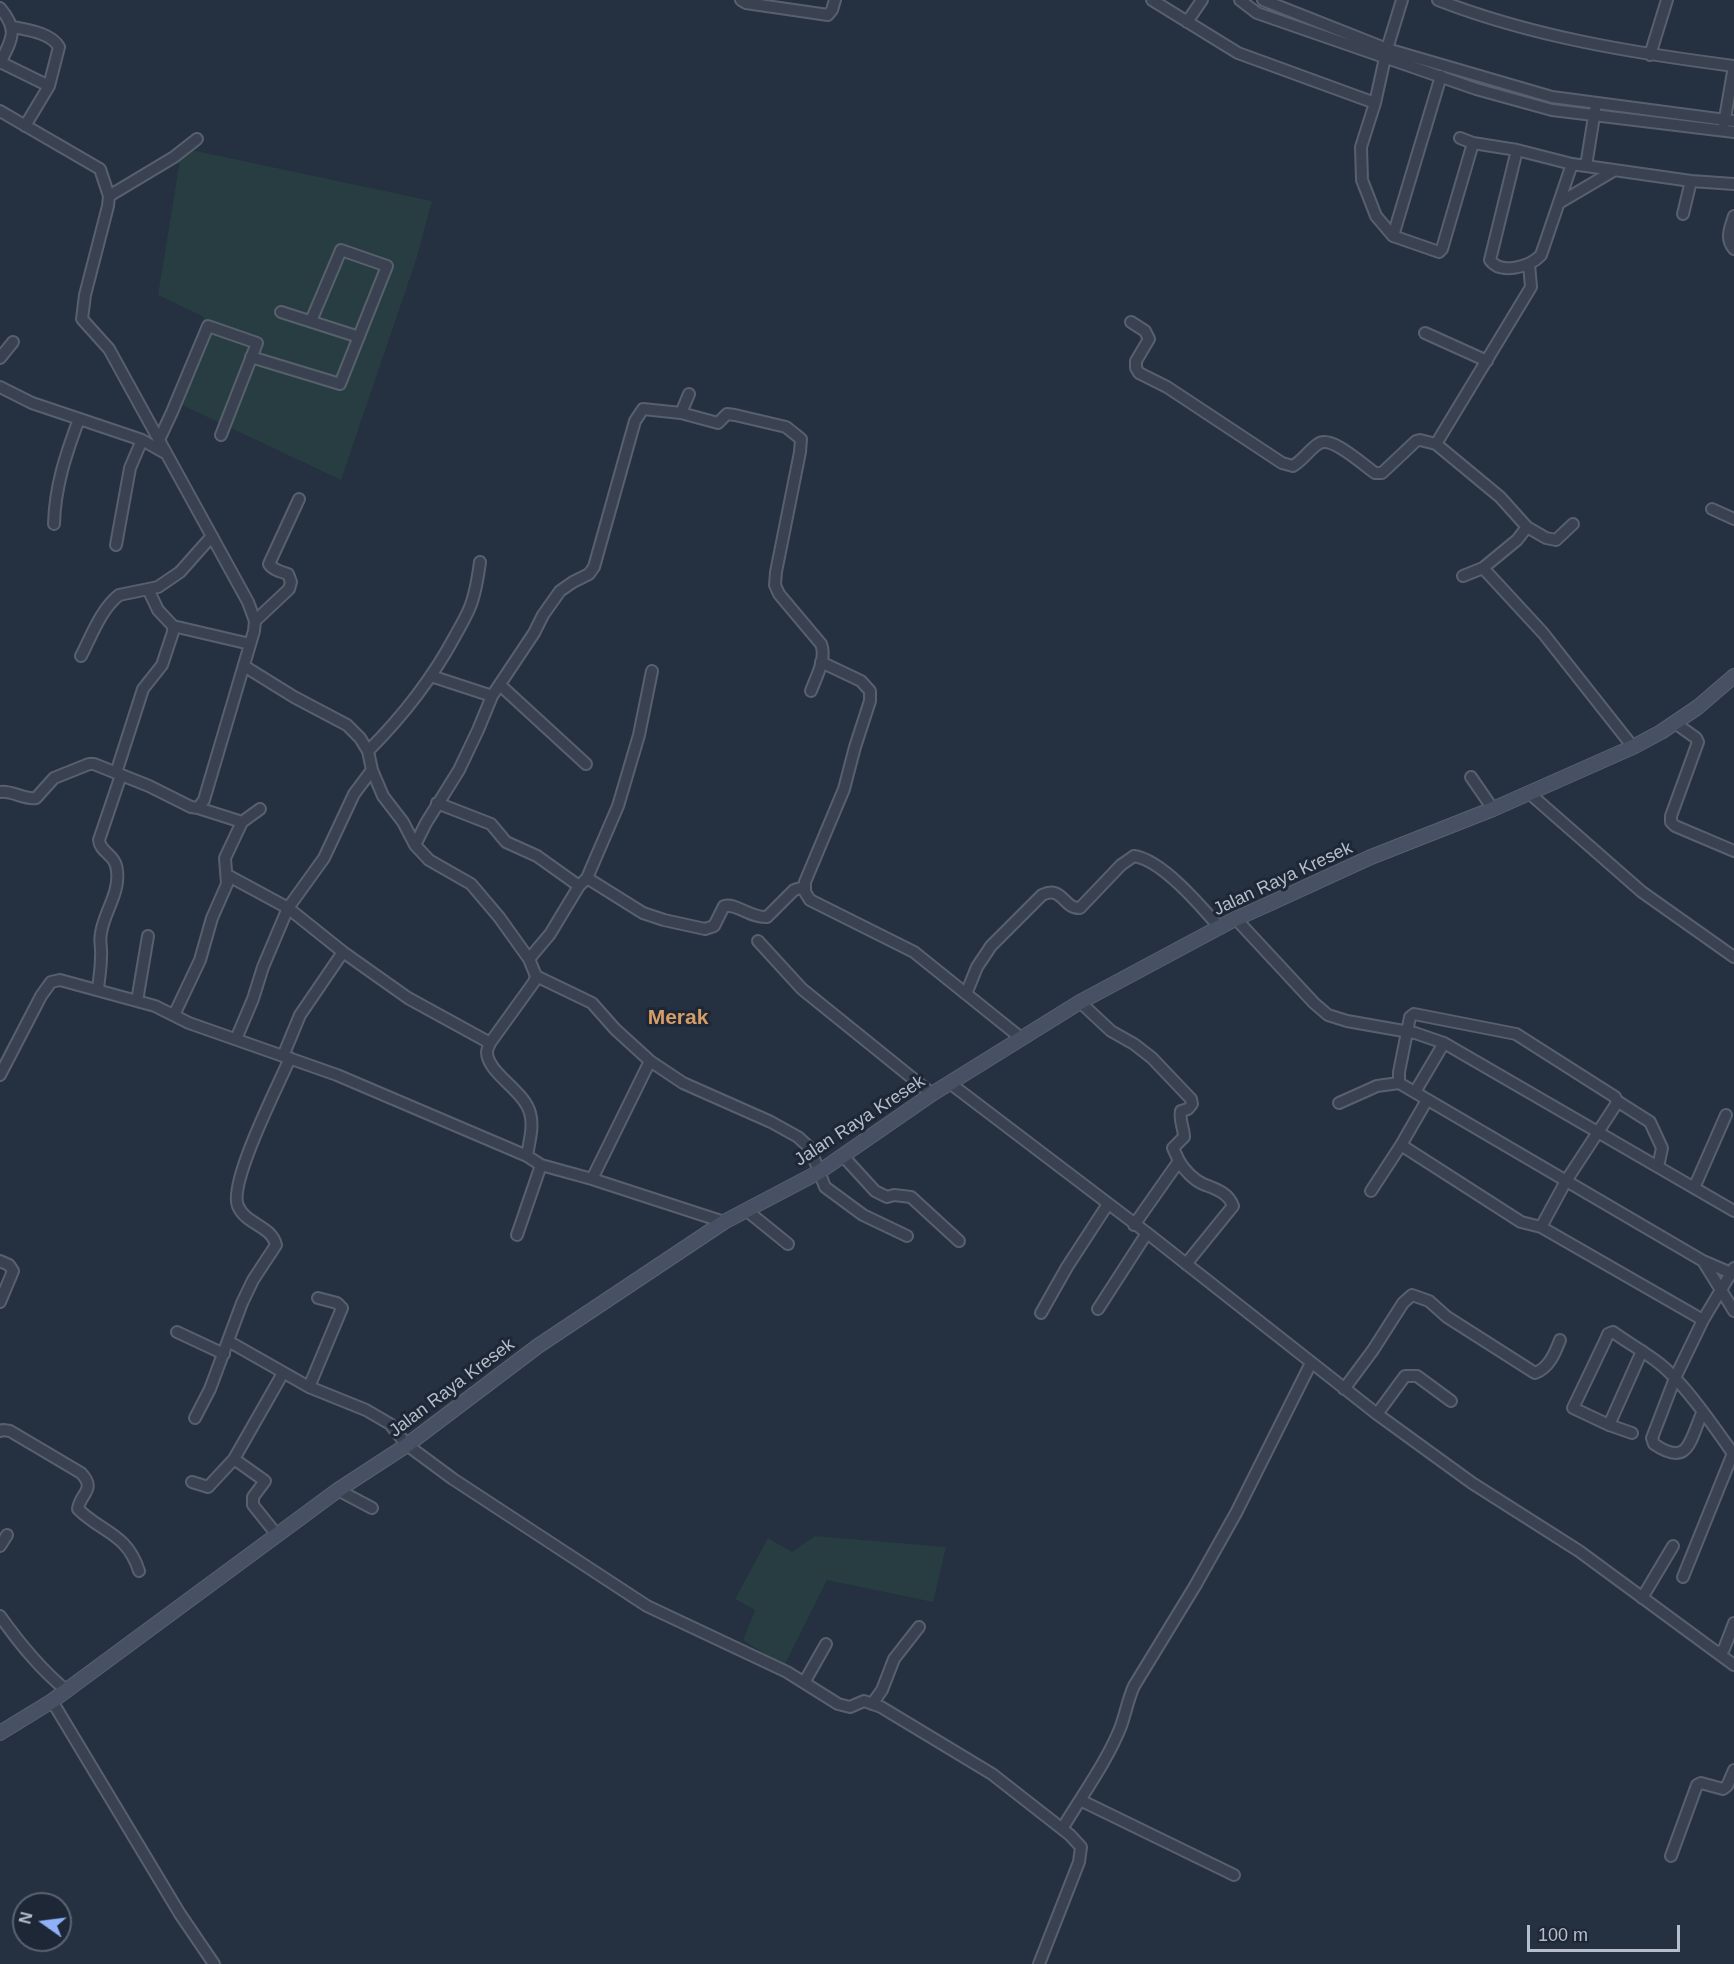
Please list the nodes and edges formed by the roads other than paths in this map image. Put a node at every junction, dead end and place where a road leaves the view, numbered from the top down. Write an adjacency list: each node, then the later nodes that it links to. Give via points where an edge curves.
1 (741, 0): 11 (street)
2 (835, 0): 11 (street, via 828,15)
3 (1152, 0): 12 (street)
4 (1202, 0): 14 (street)
5 (1240, 0): 16 (street, via 1257,13)
6 (1263, 0): 16 (street)
7 (1402, 0): 16 (street)
8 (1438, 0): 10 (street)
9 (1667, 0): 17 (street)
10 (1460, 4): 17 (street, via 1528,29)
11 (786, 5)
12 (1166, 5): 14 (street)
13 (0, 8): 15 (street)
14 (1187, 22): 23 (street, via 1238,53)
15 (13, 27): 18 (street); 21 (street, via 54,40 59,47)
16 (1386, 53): 20 (street); 22 (street); 23 (street)
17 (1650, 55): 19 (street)
18 (0, 62): 21 (street)
19 (1734, 66): 28 (street)
20 (1441, 76): 24 (street); 42 (street)
21 (49, 86): 27 (street)
22 (1552, 97): 24 (street); 25 (street)
23 (1375, 103): 42 (street, via 1361,147 1362,180 1376,216)
24 (1548, 108): 25 (street)
25 (1596, 110): 28 (street); 34 (street)
26 (0, 111): 27 (street)
27 (25, 126): 38 (street, via 100,170)
28 (1729, 126)
29 (1460, 138): 31 (street)
30 (197, 139): 38 (street)
31 (1473, 143): 32 (street); 42 (street, via 1442,249 1439,252)
32 (1517, 150): 33 (street); 44 (street, via 1490,260 1500,268)
33 (1572, 165): 34 (street); 39 (street)
34 (1586, 166): 35 (street)
35 (1615, 170): 36 (street); 39 (street)
36 (1691, 181): 37 (street); 40 (street)
37 (1734, 184)
38 (109, 196): 60 (street, via 82,320 109,349)
39 (1559, 203): 44 (street, via 1542,255)
40 (1683, 214)
41 (1734, 216): 43 (street, via 1729,243)
42 (1393, 236)
43 (1734, 249)
44 (1529, 264): 53 (street, via 1531,286)
45 (281, 312): 46 (street)
46 (311, 321): 49 (street); 49 (street, via 341,250 387,266)
47 (1131, 322): 61 (street, via 1145,331 1149,339 1136,361 1138,373 1167,387 1282,463 1293,466 1326,441 1375,473 1382,473 1416,441)
48 (1425, 333): 53 (street)
49 (359, 337): 51 (street, via 340,384)
50 (13, 342): 52 (street)
51 (251, 357): 58 (street); 60 (street, via 257,343 208,326)
52 (0, 358)
53 (1487, 361): 61 (street)
54 (0, 387): 57 (street)
55 (689, 394): 56 (street)
56 (681, 412): 79 (street, via 718,423 727,414 735,415 786,427 801,439 775,585 821,644); 84 (street, via 643,409 638,414 594,567 590,574 560,591)
57 (79, 419): 59 (street); 66 (street, via 63,464)
58 (221, 435)
59 (142, 440): 62 (street); 70 (street, via 130,468)
60 (159, 440): 62 (street)
61 (1437, 444): 68 (street, via 1500,497)
62 (165, 453): 69 (street)
63 (299, 499): 75 (street, via 269,564 288,574 289,589)
64 (1712, 509): 65 (street)
65 (1734, 519)
66 (54, 524)
67 (1573, 524): 68 (street, via 1556,540)
68 (1527, 527): 72 (street)
69 (212, 536): 74 (street, via 180,572); 75 (street)
70 (116, 545)
71 (480, 562): 82 (street, via 470,608)
72 (1482, 568): 73 (street); 88 (street, via 1543,633)
73 (1463, 576)
74 (148, 589): 76 (street, via 158,610); 78 (street, via 115,599)
75 (255, 621): 77 (street)
76 (172, 626): 77 (street); 92 (street, via 162,665 143,689)
77 (250, 644): 80 (street)
78 (81, 657)
79 (821, 662): 85 (street); 105 (street, via 861,681 870,691 870,701 844,789)
80 (244, 666): 89 (street, via 347,725); 97 (street, via 204,800)
81 (652, 671): 104 (street, via 639,735 618,806)
82 (431, 676): 86 (street); 89 (street)
83 (1734, 676): 87 (main road, Jalan Raya Kresek)
84 (500, 685): 86 (street); 90 (street)
85 (811, 691)
86 (492, 696): 96 (street, via 459,770)
87 (1675, 723): 88 (main road, Jalan Raya Kresek); 102 (street, via 1698,742 1671,822)
88 (1633, 747): 95 (main road, Jalan Raya Kresek)
89 (368, 751): 91 (street)
90 (586, 764)
91 (372, 770): 101 (street, via 383,796); 106 (street, via 354,794 324,858)
92 (119, 774): 94 (street, via 89,764 54,778 36,798); 97 (street); 115 (street, via 99,840 116,862 118,873 100,936)
93 (1472, 777): 99 (street)
94 (0, 792)
95 (1529, 793): 99 (main road, Jalan Raya Kresek); 112 (street, via 1642,892)
96 (437, 804): 101 (street); 104 (street, via 491,824 506,842)
97 (198, 808): 100 (street)
98 (260, 809): 100 (street)
99 (1492, 809): 107 (main road, Jalan Raya Kresek, via 1371,857)
100 (242, 822): 103 (street, via 225,858)
101 (415, 845): 113 (street, via 429,860 471,884)
102 (1734, 850)
103 (227, 875): 106 (street); 119 (street, via 203,954)
104 (583, 882): 105 (street, via 649,915 705,929 714,926 724,906 767,917 794,890); 113 (street)
105 (804, 887): 116 (street, via 810,900 914,951)
106 (288, 908): 111 (street); 122 (street)
107 (1236, 919): 108 (main road, Jalan Raya Kresek); 120 (street, via 1328,1015)
108 (1220, 928): 116 (street, via 1170,877 1142,857 1134,856 1080,908 1057,893 1042,895 991,946); 118 (main road, Jalan Raya Kresek)
109 (147, 936): 117 (street)
110 (758, 941): 131 (street, via 802,989)
111 (343, 952): 123 (street, via 408,998); 125 (street, via 300,1015)
112 (1734, 956)
113 (530, 959): 114 (street)
114 (536, 976): 123 (street); 126 (street, via 592,1003)
115 (98, 989): 117 (street); 127 (street, via 60,980 51,982)
116 (966, 993): 121 (street)
117 (137, 1001): 119 (street)
118 (1080, 1002): 121 (main road, Jalan Raya Kresek); 140 (street, via 1111,1031 1152,1058 1191,1099 1188,1109 1181,1111 1184,1137 1173,1148)
119 (174, 1015): 122 (street)
120 (1407, 1032): 124 (street); 128 (street); 133 (street, via 1414,1014 1516,1034)
121 (1022, 1038): 129 (main road, Jalan Raya Kresek)
122 (236, 1039): 125 (street)
123 (490, 1043): 138 (street, via 487,1052 491,1065 530,1111)
124 (1444, 1043): 130 (street); 136 (street)
125 (287, 1057): 138 (street); 172 (street, via 237,1194 238,1206 269,1232 276,1245 253,1280)
126 (650, 1061): 143 (street, via 683,1083 798,1137 810,1148); 144 (street)
127 (0, 1075)
128 (1400, 1083): 130 (street); 134 (street, via 1377,1086)
129 (951, 1084): 131 (main road, Jalan Raya Kresek); 148 (street)
130 (1415, 1092): 132 (street)
131 (932, 1094): 139 (main road, Jalan Raya Kresek)
132 (1427, 1100): 137 (street); 145 (street)
133 (1617, 1101): 136 (street); 142 (street, via 1650,1122 1662,1148)
134 (1339, 1103)
135 (1726, 1114): 146 (street)
136 (1598, 1132): 142 (street); 145 (street)
137 (1401, 1145): 147 (street); 153 (street, via 1521,1222)
138 (527, 1156): 141 (street)
139 (843, 1156): 143 (main road, Jalan Raya Kresek); 157 (street, via 875,1191 887,1197 911,1197)
140 (1179, 1161): 152 (street); 161 (street, via 1201,1183 1213,1186 1229,1198 1233,1206)
141 (541, 1165): 144 (street); 155 (street)
142 (1658, 1167): 146 (street)
143 (819, 1172): 149 (main road, Jalan Raya Kresek); 156 (street, via 825,1187 874,1221)
144 (592, 1179): 151 (street)
145 (1566, 1181): 153 (street); 160 (street)
146 (1695, 1188): 150 (street)
147 (1371, 1191)
148 (1108, 1204): 152 (street); 168 (street)
149 (746, 1210): 151 (main road, Jalan Raya Kresek); 158 (street)
150 (1734, 1211)
151 (724, 1222): 187 (main road, Jalan Raya Kresek, via 538,1346)
152 (1134, 1225): 154 (street)
153 (1541, 1227): 169 (street)
154 (1147, 1233): 161 (street); 166 (street)
155 (517, 1235)
156 (907, 1236)
157 (959, 1241)
158 (788, 1244)
159 (0, 1261): 165 (street, via 13,1271)
160 (1703, 1261): 162 (street); 163 (street)
161 (1186, 1264): 175 (street)
162 (1733, 1270): 163 (street)
163 (1721, 1292): 167 (street); 169 (street)
164 (318, 1298): 178 (street, via 342,1308)
165 (0, 1302)
166 (1098, 1309)
167 (1734, 1311)
168 (1041, 1313)
169 (1703, 1320): 177 (street)
170 (177, 1332): 174 (street)
171 (1560, 1340): 179 (street, via 1548,1364 1535,1373 1429,1301 1412,1295)
172 (228, 1341): 174 (street); 176 (street)
173 (1642, 1352): 177 (street); 184 (street); 184 (street, via 1613,1332 1608,1334 1573,1408)
174 (224, 1354): 183 (street)
175 (1311, 1363): 179 (street); 214 (street, via 1236,1513 1134,1686 1121,1726)
176 (283, 1373): 178 (street); 189 (street)
177 (1675, 1378): 181 (street); 181 (street, via 1652,1438 1654,1444 1681,1453)
178 (309, 1387): 187 (street, via 390,1424)
179 (1344, 1389): 182 (street)
180 (1451, 1401): 182 (street, via 1417,1376 1405,1376)
181 (1702, 1413): 188 (street)
182 (1377, 1414): 200 (street)
183 (195, 1418)
184 (1609, 1425): 186 (street)
185 (0, 1431): 198 (street, via 10,1431 81,1473 88,1485 78,1509 114,1534 134,1555)
186 (1632, 1433)
187 (407, 1445): 192 (main road, Jalan Raya Kresek); 208 (street, via 647,1605)
188 (1733, 1454): 190 (street)
189 (234, 1459): 191 (street, via 208,1487); 195 (street, via 265,1481 253,1504)
190 (1729, 1478): 199 (street)
191 (192, 1482)
192 (338, 1490): 193 (street); 195 (main road, Jalan Raya Kresek)
193 (372, 1508)
194 (7, 1535): 196 (street)
195 (277, 1535): 209 (main road, Jalan Raya Kresek)
196 (0, 1546)
197 (1673, 1546): 200 (street)
198 (139, 1571)
199 (1683, 1577)
200 (1642, 1598): 205 (street)
201 (0, 1616): 209 (street, via 21,1647)
202 (1734, 1623): 205 (street)
203 (919, 1627): 211 (street, via 894,1659)
204 (826, 1644): 208 (street)
205 (1722, 1651): 206 (street); 207 (street)
206 (1734, 1655)
207 (1734, 1665)
208 (805, 1681): 211 (street, via 838,1704)
209 (67, 1691): 210 (main road, Jalan Raya Kresek)
210 (52, 1701): 212 (main road, Jalan Raya Kresek); 218 (street)
211 (872, 1704): 215 (street, via 992,1774)
212 (0, 1733)
213 (1734, 1770): 216 (street, via 1723,1789 1697,1785)
214 (1080, 1800): 215 (street); 217 (street)
215 (1062, 1829): 219 (street, via 1081,1847 1079,1862)
216 (1671, 1856)
217 (1234, 1875)
218 (214, 1964)
219 (1039, 1964)

